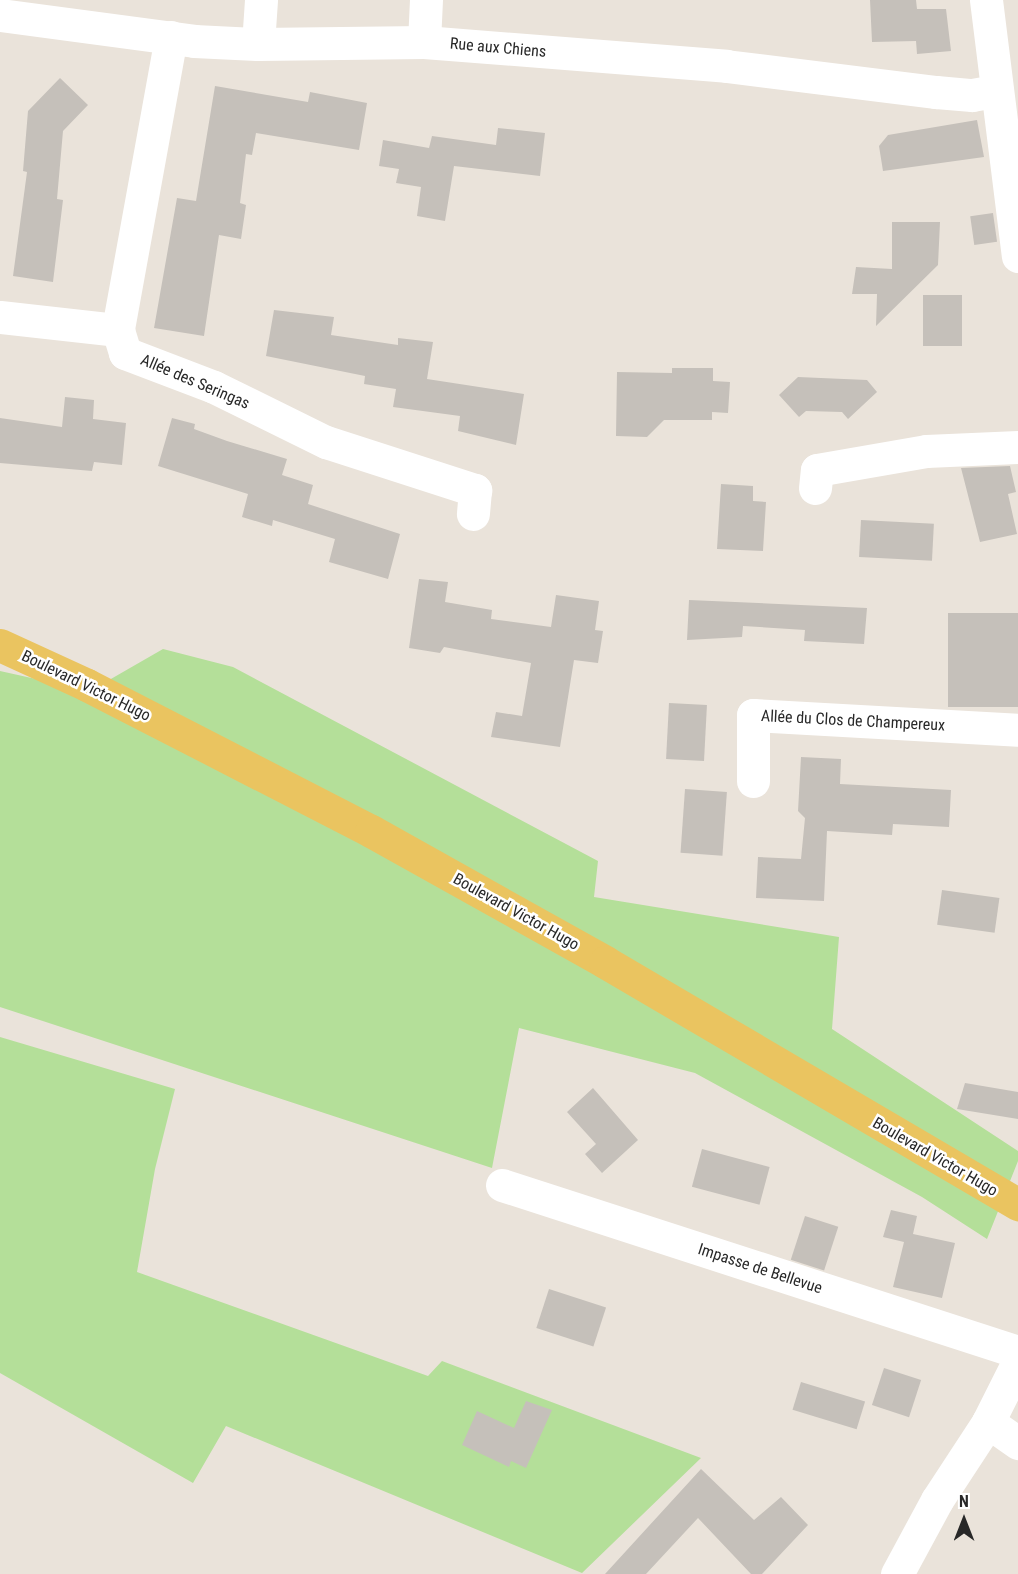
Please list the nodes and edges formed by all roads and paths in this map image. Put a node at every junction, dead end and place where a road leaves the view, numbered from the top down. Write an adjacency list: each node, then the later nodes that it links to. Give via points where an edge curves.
1 (261, 0): 7 (street)
2 (426, 0): 6 (street)
3 (986, 0): 8 (street)
4 (0, 15): 5 (street, Rue aux Chiens)
5 (171, 37): 7 (street, Rue aux Chiens); 11 (street)
6 (424, 42): 7 (street, Rue aux Chiens); 8 (street, Rue aux Chiens, via 726,66 936,92 972,95)
7 (258, 44)
8 (995, 91): 9 (street)
9 (1017, 242)
10 (0, 317): 11 (street)
11 (118, 330): 14 (street, Allée des Seringas, via 125,353 214,387 326,442 475,490)
12 (1018, 447): 13 (street, via 926,451 817,470)
13 (815, 488)
14 (473, 514)
15 (0, 645): 19 (main road, Boulevard Victor Hugo, via 87,685 371,831 605,962)
16 (1018, 730): 17 (street, Allée du Clos de Champereux, via 753,715)
17 (753, 781)
18 (502, 1185): 20 (street, Impasse de Bellevue)
19 (1018, 1204)
20 (1018, 1352)
21 (1018, 1362): 22 (street)
22 (988, 1422): 23 (street); 24 (street, via 937,1500)
23 (1018, 1443)
24 (897, 1574)

